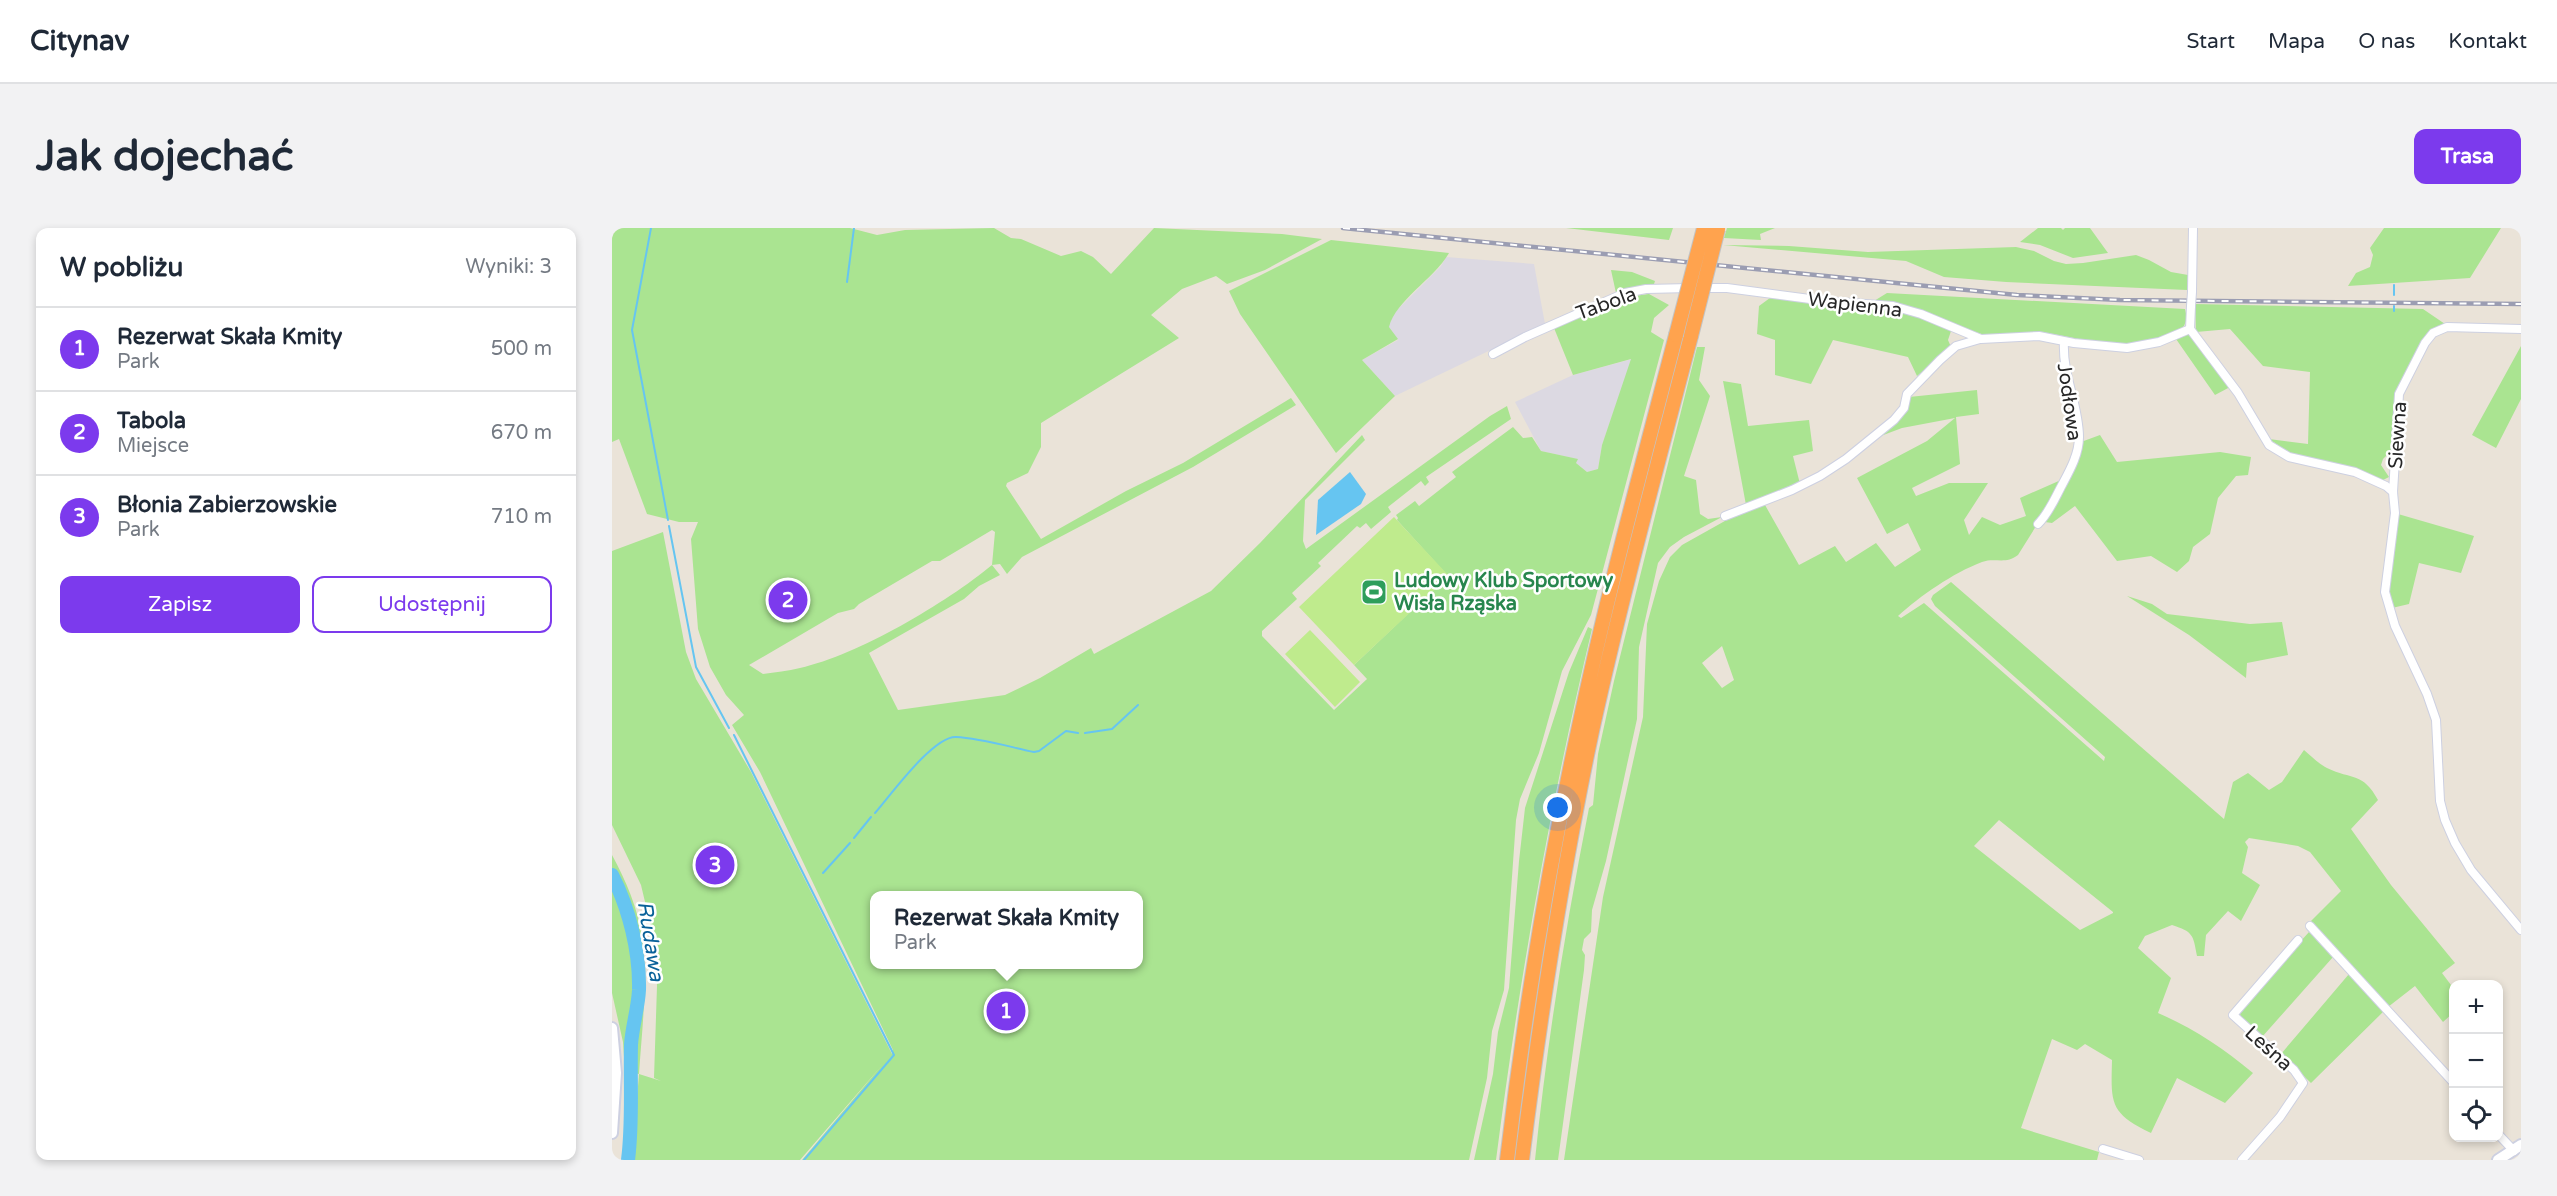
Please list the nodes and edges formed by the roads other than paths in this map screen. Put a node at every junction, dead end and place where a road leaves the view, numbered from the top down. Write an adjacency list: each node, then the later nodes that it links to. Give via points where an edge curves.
1 (1714, 228): 23 (highway, bridge, via 1676,335 1570,768 1539,934); 24 (highway, bridge, via 1584,774 1554,928)
2 (2193, 228): 4 (street, bridge)
3 (1727, 288): 6 (street, Wapienna, via 1893,306); 10 (street, Tabola, via 1625,293)
4 (2190, 329): 8 (street, Wapienna, via 2159,342 2127,348); 11 (street, via 2238,393 2269,445 2289,457 2355,472)
5 (2521, 329): 11 (street, Siewna, via 2447,327 2428,336 2399,394)
6 (1956, 330): 7 (street, Wapienna); 9 (street)
7 (1982, 339): 8 (street, Wapienna, via 2039,336); 9 (street)
8 (2064, 342): 13 (street, Jodłowa, via 2078,445 2072,467)
9 (1956, 346): 12 (street, via 1919,379 1894,420 1846,459 1792,490)
10 (1492, 354)
11 (2393, 492): 15 (street, Siewna, via 2395,513 2385,591 2436,720 2440,801 2445,820 2471,870)
12 (1725, 516)
13 (2038, 524)
14 (2310, 926): 18 (street)
15 (2521, 930)
16 (2298, 940): 26 (street, Leśna, via 2233,1015 2294,1070 2303,1083 2280,1117)
17 (612, 1028): 19 (main road, via 616,1090)
18 (2449, 1078)
19 (612, 1133)
20 (2503, 1137): 21 (street)
21 (2517, 1148): 27 (main road)
22 (2103, 1149): 25 (street)
23 (1507, 1160)
24 (1522, 1160)
25 (2139, 1160)
26 (2242, 1160)
27 (2498, 1160)

